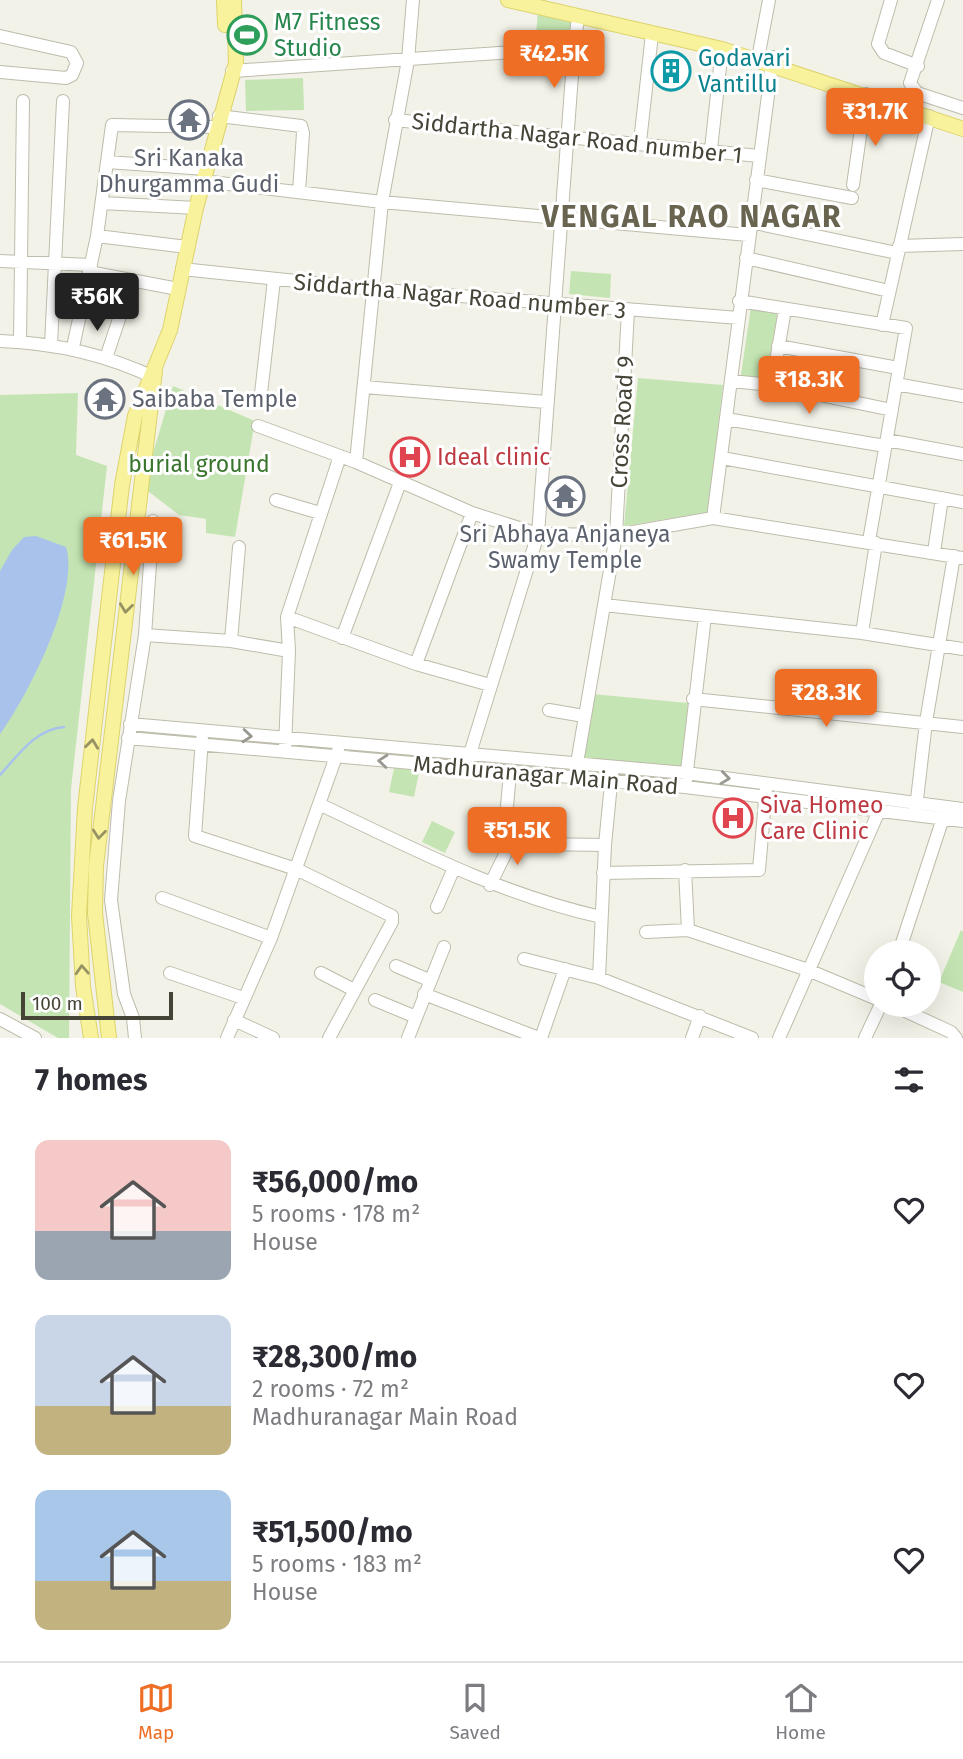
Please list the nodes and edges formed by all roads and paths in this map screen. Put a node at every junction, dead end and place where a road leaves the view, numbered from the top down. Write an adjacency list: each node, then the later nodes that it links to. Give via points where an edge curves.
1 (224, 0): 17 (main road, via 227,62)
2 (234, 0): 17 (main road, via 236,63)
3 (413, 0): 15 (street)
4 (508, 0): 9 (main road)
5 (538, 0): 14 (main road)
6 (769, 0): 14 (street)
7 (891, 0): 16 (street, via 878,44 884,53)
8 (934, 1): 16 (street)
9 (578, 18): 10 (main road); 12 (street)
10 (652, 34): 13 (main road); 30 (street)
11 (0, 36): 18 (street, via 71,52 76,63 66,78)
12 (573, 48): 15 (street); 29 (street)
13 (722, 49): 14 (main road); 31 (street)
14 (768, 58): 19 (main road); 22 (main road); 32 (street)
15 (408, 60): 17 (street); 25 (street)
16 (918, 66): 23 (street, via 910,83 917,93)
17 (232, 71): 27 (main road)
18 (0, 72)
19 (866, 94): 22 (main road); 36 (street)
20 (23, 101): 50 (street)
21 (64, 101): 51 (street)
22 (911, 106): 24 (main road)
23 (963, 108)
24 (936, 116): 26 (main road); 28 (main road); 47 (street)
25 (395, 120): 29 (street, Siddartha Nagar Road number 1); 39 (street)
26 (963, 121)
27 (218, 122): 33 (street, via 112,125); 34 (main road); 37 (street, via 301,126)
28 (963, 129)
29 (567, 135): 30 (street, Siddartha Nagar Road number 1); 42 (street)
30 (640, 142): 31 (street, Siddartha Nagar Road number 1)
31 (711, 149): 32 (street, Siddartha Nagar Road number 1)
32 (759, 156): 35 (street)
33 (107, 162): 34 (street); 40 (street)
34 (204, 175): 37 (street); 41 (main road)
35 (756, 180): 38 (street); 43 (street)
36 (853, 184)
37 (299, 192): 39 (street)
38 (852, 198)
39 (382, 202): 42 (street); 56 (street)
40 (102, 204): 41 (street); 44 (street)
41 (196, 208): 46 (main road)
42 (561, 217): 43 (street); 59 (street)
43 (749, 228): 47 (street); 48 (street)
44 (97, 236): 46 (street); 52 (street)
45 (963, 244): 47 (street)
46 (187, 247): 53 (main road)
47 (898, 249): 57 (street)
48 (746, 258): 57 (street); 58 (street)
49 (0, 261): 50 (street)
50 (22, 261): 51 (street); 66 (street)
51 (57, 262): 52 (street); 67 (street)
52 (90, 269): 55 (street); 69 (street)
53 (182, 269): 54 (street, Siddartha Nagar Road number 3); 55 (main road)
54 (274, 280): 56 (street, Siddartha Nagar Road number 3); 78 (street)
55 (178, 289): 72 (main road, via 170,330)
56 (372, 289): 59 (street, Siddartha Nagar Road number 3); 76 (street)
57 (889, 291): 64 (street)
58 (739, 301): 60 (street); 62 (street)
59 (555, 303): 61 (street, Siddartha Nagar Road number 3); 79 (street)
60 (785, 309): 64 (street); 68 (street)
61 (628, 310): 62 (street, Siddartha Nagar Road number 3); 98 (street, Cross Road 9)
62 (739, 318): 73 (street)
63 (119, 319): 70 (street)
64 (883, 325): 71 (street, via 906,328)
65 (0, 341): 66 (street)
66 (20, 341): 67 (street)
67 (51, 345): 69 (street)
68 (778, 346): 71 (street); 75 (street)
69 (73, 347): 70 (street)
70 (106, 358): 72 (street)
71 (898, 368): 74 (street)
72 (153, 375): 176 (main road, one-way to 72, via 79,916 85,808 122,485 135,416); 177 (main road, one-way to 177, via 96,866 95,913)
73 (731, 381): 75 (street); 81 (street)
74 (896, 384): 77 (street); 80 (street)
75 (772, 385): 80 (street)
76 (364, 387): 79 (street); 87 (street)
77 (963, 396)
78 (260, 402)
79 (545, 402): 97 (street)
80 (892, 410): 83 (street)
81 (726, 419): 83 (street); 86 (street)
82 (258, 426): 85 (street)
83 (886, 443): 84 (street); 89 (street)
84 (963, 454)
85 (340, 456): 87 (street); 93 (street)
86 (722, 458): 89 (street); 95 (street)
87 (356, 461): 88 (street)
88 (401, 480): 94 (street); 108 (street)
89 (878, 486): 90 (street); 99 (street)
90 (942, 498): 92 (street); 101 (street)
91 (276, 500): 93 (street)
92 (963, 502)
93 (320, 513): 105 (street)
94 (472, 513): 97 (street); 113 (street)
95 (713, 518): 98 (street); 99 (street)
96 (153, 521): 107 (street)
97 (538, 534): 98 (street); 114 (street)
98 (616, 535): 103 (street, Cross Road 9)
99 (873, 542): 101 (street); 106 (street)
100 (239, 547): 109 (street)
101 (934, 552): 102 (street)
102 (959, 557): 110 (street)
103 (604, 606): 104 (street); 117 (street, Cross Road 9)
104 (705, 616): 106 (street); 115 (street)
105 (287, 617): 108 (street); 112 (street)
106 (862, 632): 110 (street)
107 (145, 635): 109 (street); 120 (street)
108 (342, 638): 113 (street)
109 (231, 641): 112 (street)
110 (939, 645): 111 (street); 118 (street)
111 (963, 649)
112 (289, 651): 122 (street)
113 (416, 664): 114 (street)
114 (490, 685): 124 (street)
115 (693, 699): 118 (street); 129 (street)
116 (549, 710): 117 (street)
117 (584, 716): 127 (street, Cross Road 9)
118 (926, 722): 119 (street); 135 (street)
119 (963, 727)
120 (129, 731): 121 (street, Madhuranagar Main Road); 178 (street, via 111,900)
121 (202, 738): 122 (street, Madhuranagar Main Road); 144 (street, via 195,835)
122 (285, 745): 123 (street, Madhuranagar Main Road)
123 (338, 750): 124 (street, Madhuranagar Main Road); 126 (street, Madhuranagar Main Road, one-way to 123); 133 (street)
124 (470, 754): 126 (street); 127 (street, Madhuranagar Main Road)
125 (614, 766): 127 (street, Madhuranagar Main Road); 129 (street, Madhuranagar Main Road); 130 (street)
126 (466, 769): 128 (street, Madhuranagar Main Road)
127 (576, 770): 128 (street, Madhuranagar Main Road); 130 (street, Madhuranagar Main Road)
128 (510, 773): 134 (street)
129 (686, 773): 131 (street); 132 (street, Madhuranagar Main Road, one-way to 132)
130 (611, 780): 131 (street, Madhuranagar Main Road); 142 (street)
131 (685, 787): 132 (street, Madhuranagar Main Road)
132 (766, 789): 135 (street, Madhuranagar Main Road); 137 (street, Madhuranagar Main Road); 145 (street, via 759,870)
133 (319, 804): 143 (street); 144 (street)
134 (507, 807)
135 (916, 809): 136 (street, Madhuranagar Main Road); 137 (street, Madhuranagar Main Road); 138 (street, Madhuranagar Main Road)
136 (963, 809)
137 (879, 811): 159 (street)
138 (943, 818): 139 (street, Madhuranagar Main Road); 154 (street)
139 (963, 821)
140 (515, 834): 147 (street)
141 (537, 844): 142 (street)
142 (605, 845): 146 (street)
143 (454, 868): 147 (street); 149 (street)
144 (296, 869): 153 (street); 164 (street, via 392,916)
145 (684, 870): 146 (street); 151 (street)
146 (603, 873): 150 (street)
147 (490, 885): 150 (street)
148 (162, 898): 153 (street)
149 (437, 907)
150 (601, 917): 162 (street)
151 (688, 930): 152 (street); 159 (street)
152 (646, 932)
153 (271, 938): 167 (street)
154 (903, 940)
155 (444, 947): 163 (street)
156 (524, 959): 158 (street)
157 (396, 966): 163 (street)
158 (565, 969): 162 (street); 183 (street)
159 (808, 970): 166 (street); 186 (street)
160 (170, 973): 167 (street)
161 (321, 973): 164 (street)
162 (599, 978): 169 (street)
163 (429, 981): 165 (street)
164 (354, 990): 181 (street)
165 (424, 994): 170 (street); 183 (street)
166 (864, 994)
167 (243, 998): 174 (street)
168 (375, 1000): 170 (street)
169 (701, 1016): 184 (street); 185 (street)
170 (416, 1017): 182 (street)
171 (875, 1017): 187 (street)
172 (918, 1017): 188 (street)
173 (0, 1019): 175 (street)
174 (234, 1020): 179 (street); 180 (street)
175 (35, 1038)
176 (91, 1038)
177 (109, 1038)
178 (135, 1038)
179 (227, 1038)
180 (272, 1038)
181 (329, 1038)
182 (408, 1038)
183 (540, 1038)
184 (692, 1038)
185 (752, 1038)
186 (779, 1038)
187 (865, 1038)
188 (956, 1038)

